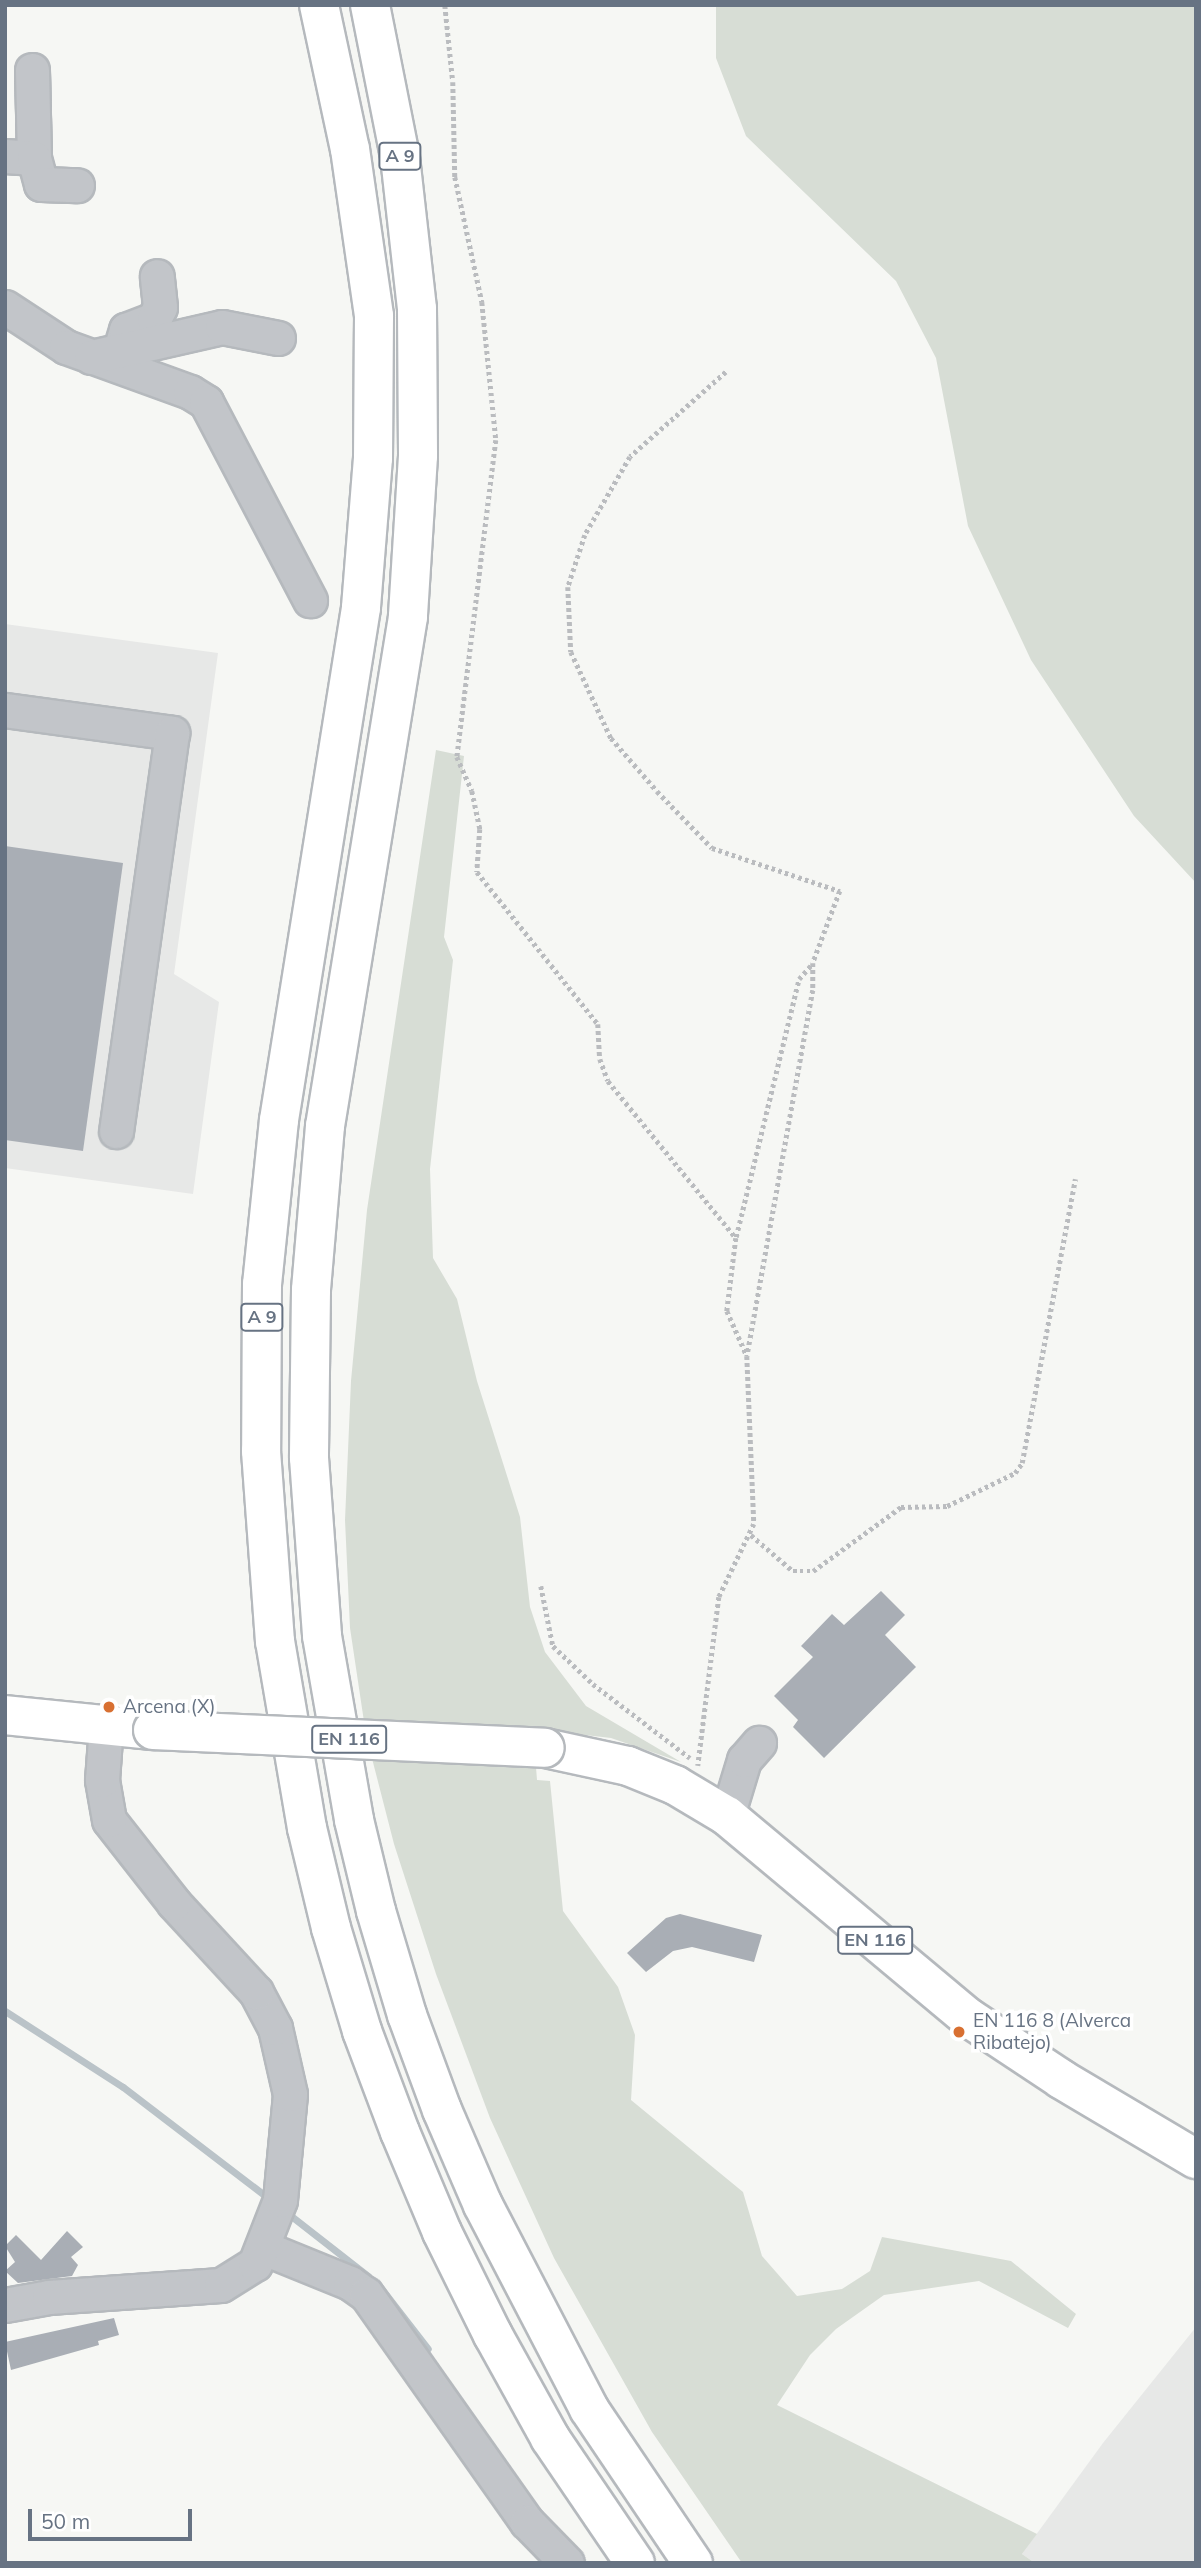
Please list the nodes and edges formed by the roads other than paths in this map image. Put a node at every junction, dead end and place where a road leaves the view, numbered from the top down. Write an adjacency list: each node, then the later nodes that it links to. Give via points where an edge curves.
1 (319, 5): 21 (main road, A 9, via 350,149 374,316 373,458 361,608 279,1120 262,1284 261,1451 275,1641 307,1828 331,1928 362,2031 400,2132 442,2232 499,2346 550,2438)
2 (370, 5): 22 (main road, A 9, via 400,158 415,295 418,456 408,617 325,1126 310,1290 309,1458 322,1636 354,1820 376,1911 442,2110 483,2205 583,2398)
3 (32, 70): 4 (street)
4 (20, 157): 5 (street, via 41,184)
5 (76, 185)
6 (157, 276): 9 (street, via 160,307 154,319 126,330)
7 (5, 307): 9 (street, via 34,330)
8 (278, 338): 9 (street, via 222,327)
9 (106, 353): 10 (street, via 206,402)
10 (310, 600)
11 (5, 709): 12 (street, via 172,733)
12 (116, 1132)
13 (5, 1715): 14 (main road, EN 116)
14 (106, 1726): 16 (main road, EN 116, bridge, via 545,1748 694,1780); 18 (street, via 102,1780 109,1820 174,1903 256,1992 275,2028 290,2094 283,2184)
15 (758, 1743): 16 (street, via 744,1760)
16 (727, 1816): 17 (main road, EN 116, via 970,2018 1061,2080)
17 (1196, 2159)
18 (270, 2234): 19 (street, via 245,2274 221,2285 49,2297); 20 (street, via 359,2287 527,2522)
19 (5, 2305)
20 (567, 2563)
21 (635, 2563)
22 (693, 2563)

